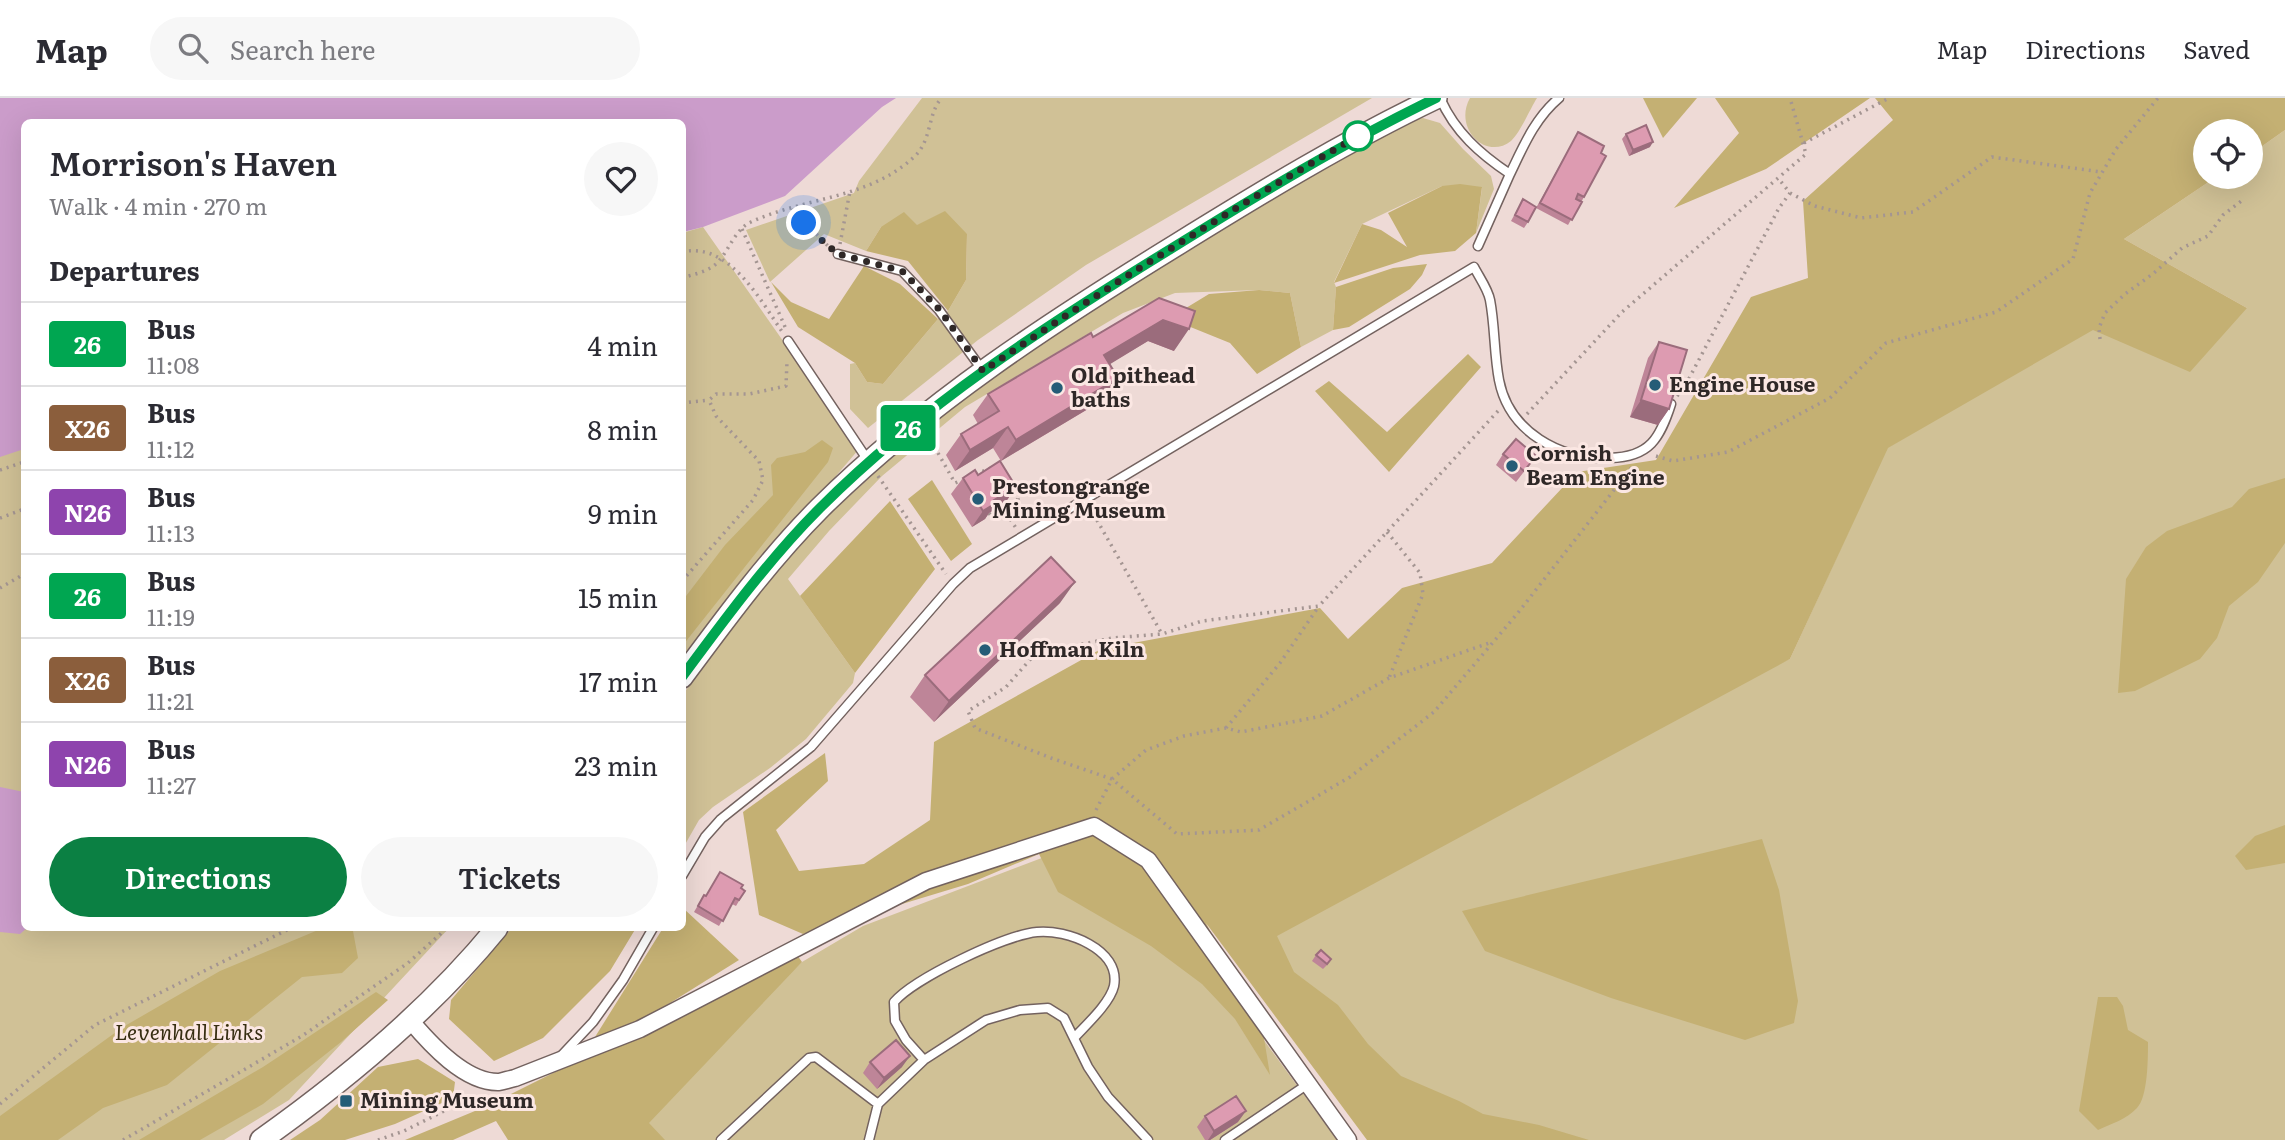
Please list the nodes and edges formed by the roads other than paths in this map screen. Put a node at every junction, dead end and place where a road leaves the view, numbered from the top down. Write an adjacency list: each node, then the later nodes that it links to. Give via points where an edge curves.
1 (1438, 98): 3 (lane, via 1462,135); 7 (main road, via 1314,161 1101,291)
2 (1559, 98): 3 (lane, via 1530,133)
3 (1510, 174): 4 (lane)
4 (1478, 246)
5 (838, 254): 7 (lane, via 902,271 940,310)
6 (788, 341): 9 (lane)
7 (983, 371): 9 (main road)
8 (1671, 404): 11 (lane, via 1661,432 1644,452 1612,458 1575,456 1544,443 1519,424 1499,382 1490,298 1474,267 970,568 811,747 721,819)
9 (869, 462): 10 (main road, via 760,575)
10 (686, 672)
11 (686, 869)
12 (494, 931): 14 (main road)
13 (651, 931): 16 (lane, via 593,1022)
14 (410, 1020): 16 (street, via 463,1072 478,1079 499,1082 516,1078); 20 (main road, via 302,1112)
15 (1075, 1037): 17 (lane, via 1064,1018 1048,1008 1020,1010 986,1020); 17 (lane, via 1114,986 1111,963 1095,947 1066,934 1040,931 1016,935 959,960 902,992 894,1002 895,1021); 23 (lane, via 1108,1097)
16 (558, 1060): 18 (street, via 640,1029 926,881 1094,826 1148,860)
17 (924, 1060): 19 (lane)
18 (1308, 1084): 24 (lane); 25 (street)
19 (878, 1104): 21 (lane, via 816,1057 809,1058); 22 (lane)
20 (261, 1140)
21 (721, 1140)
22 (869, 1140)
23 (1148, 1140)
24 (1225, 1140)
25 (1348, 1140)

